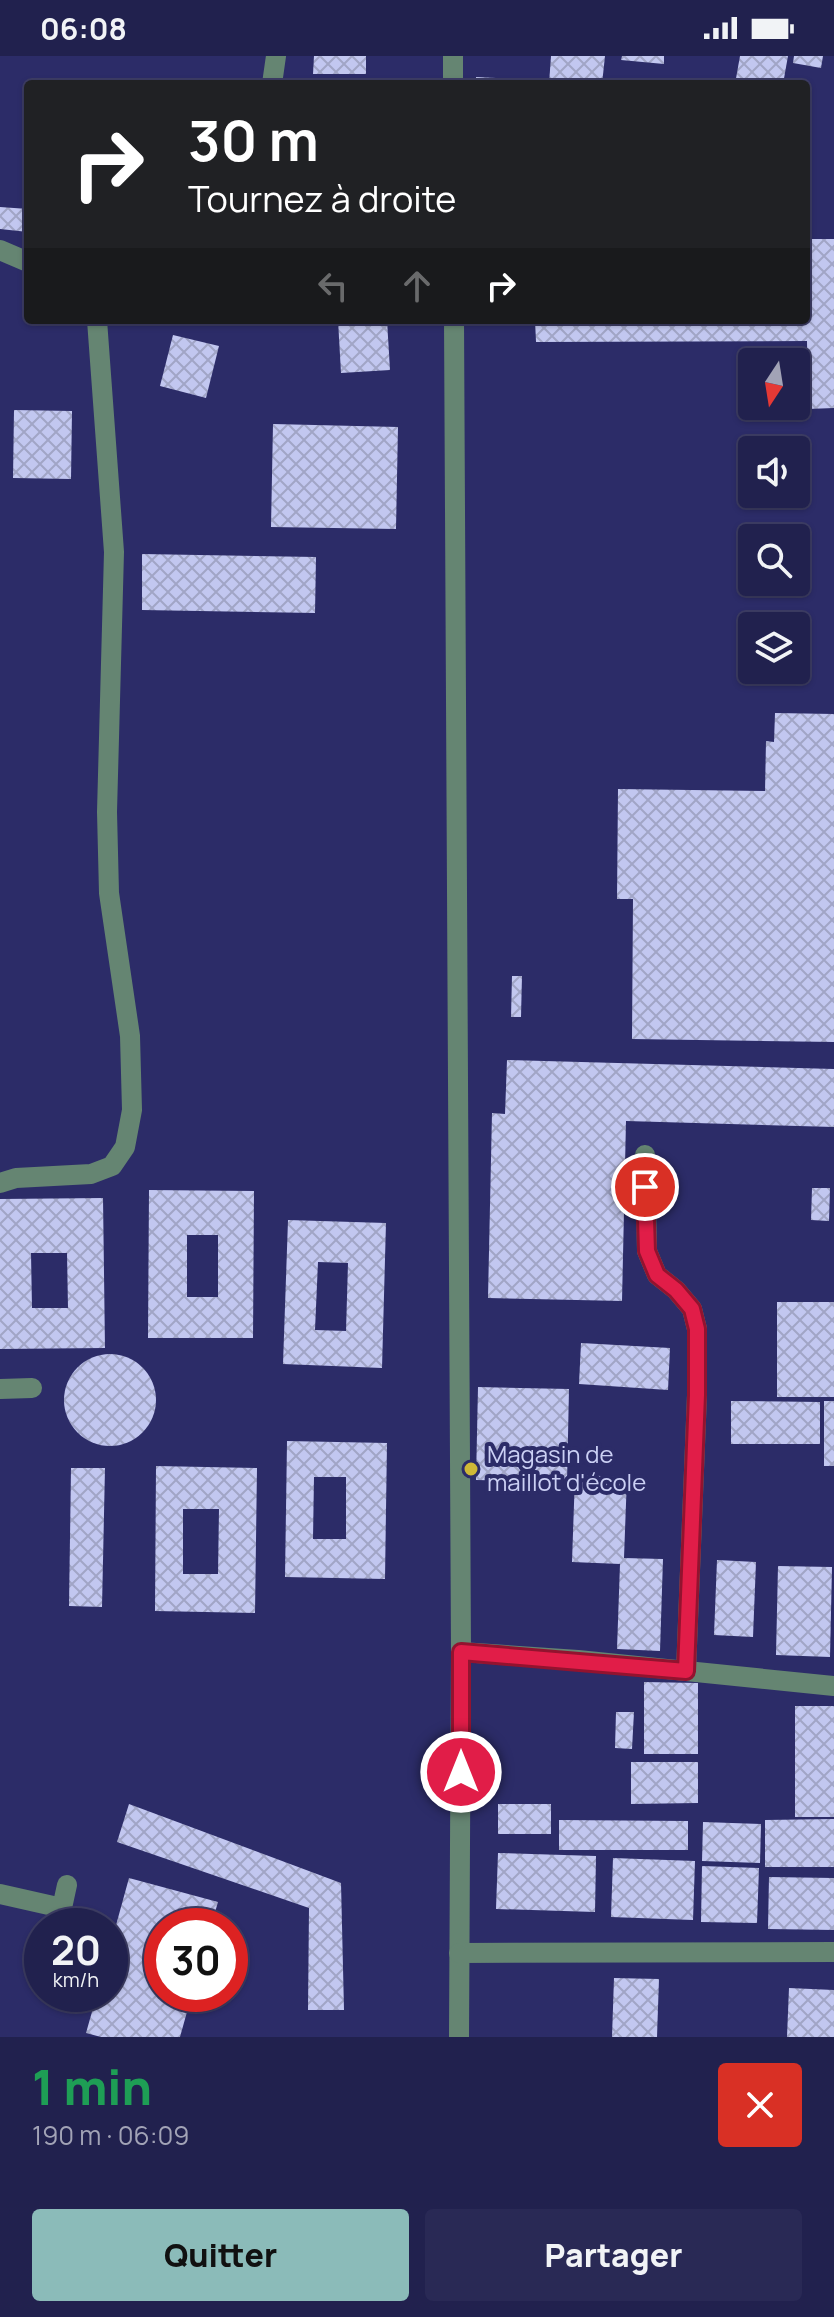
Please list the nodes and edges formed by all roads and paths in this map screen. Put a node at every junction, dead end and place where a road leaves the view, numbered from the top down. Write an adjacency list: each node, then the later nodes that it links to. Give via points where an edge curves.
1 (276, 56): 3 (street)
2 (453, 56): 4 (street)
3 (273, 80)
4 (453, 80)
5 (0, 250): 6 (street)
6 (24, 260)
7 (97, 324): 10 (street, via 114,552 109,893 130,1036 132,1110 125,1147 112,1166 91,1174)
8 (454, 324): 13 (street)
9 (645, 1155): 14 (street, via 647,1251 657,1275 692,1309 697,1329)
10 (0, 1183)
11 (32, 1388): 12 (street)
12 (0, 1389)
13 (461, 1652): 14 (street); 19 (street)
14 (686, 1671): 15 (street)
15 (834, 1686)
16 (67, 1885): 17 (street, via 62,1908)
17 (0, 1894)
18 (834, 1952): 19 (street)
19 (459, 1953): 20 (street)
20 (459, 2037)

